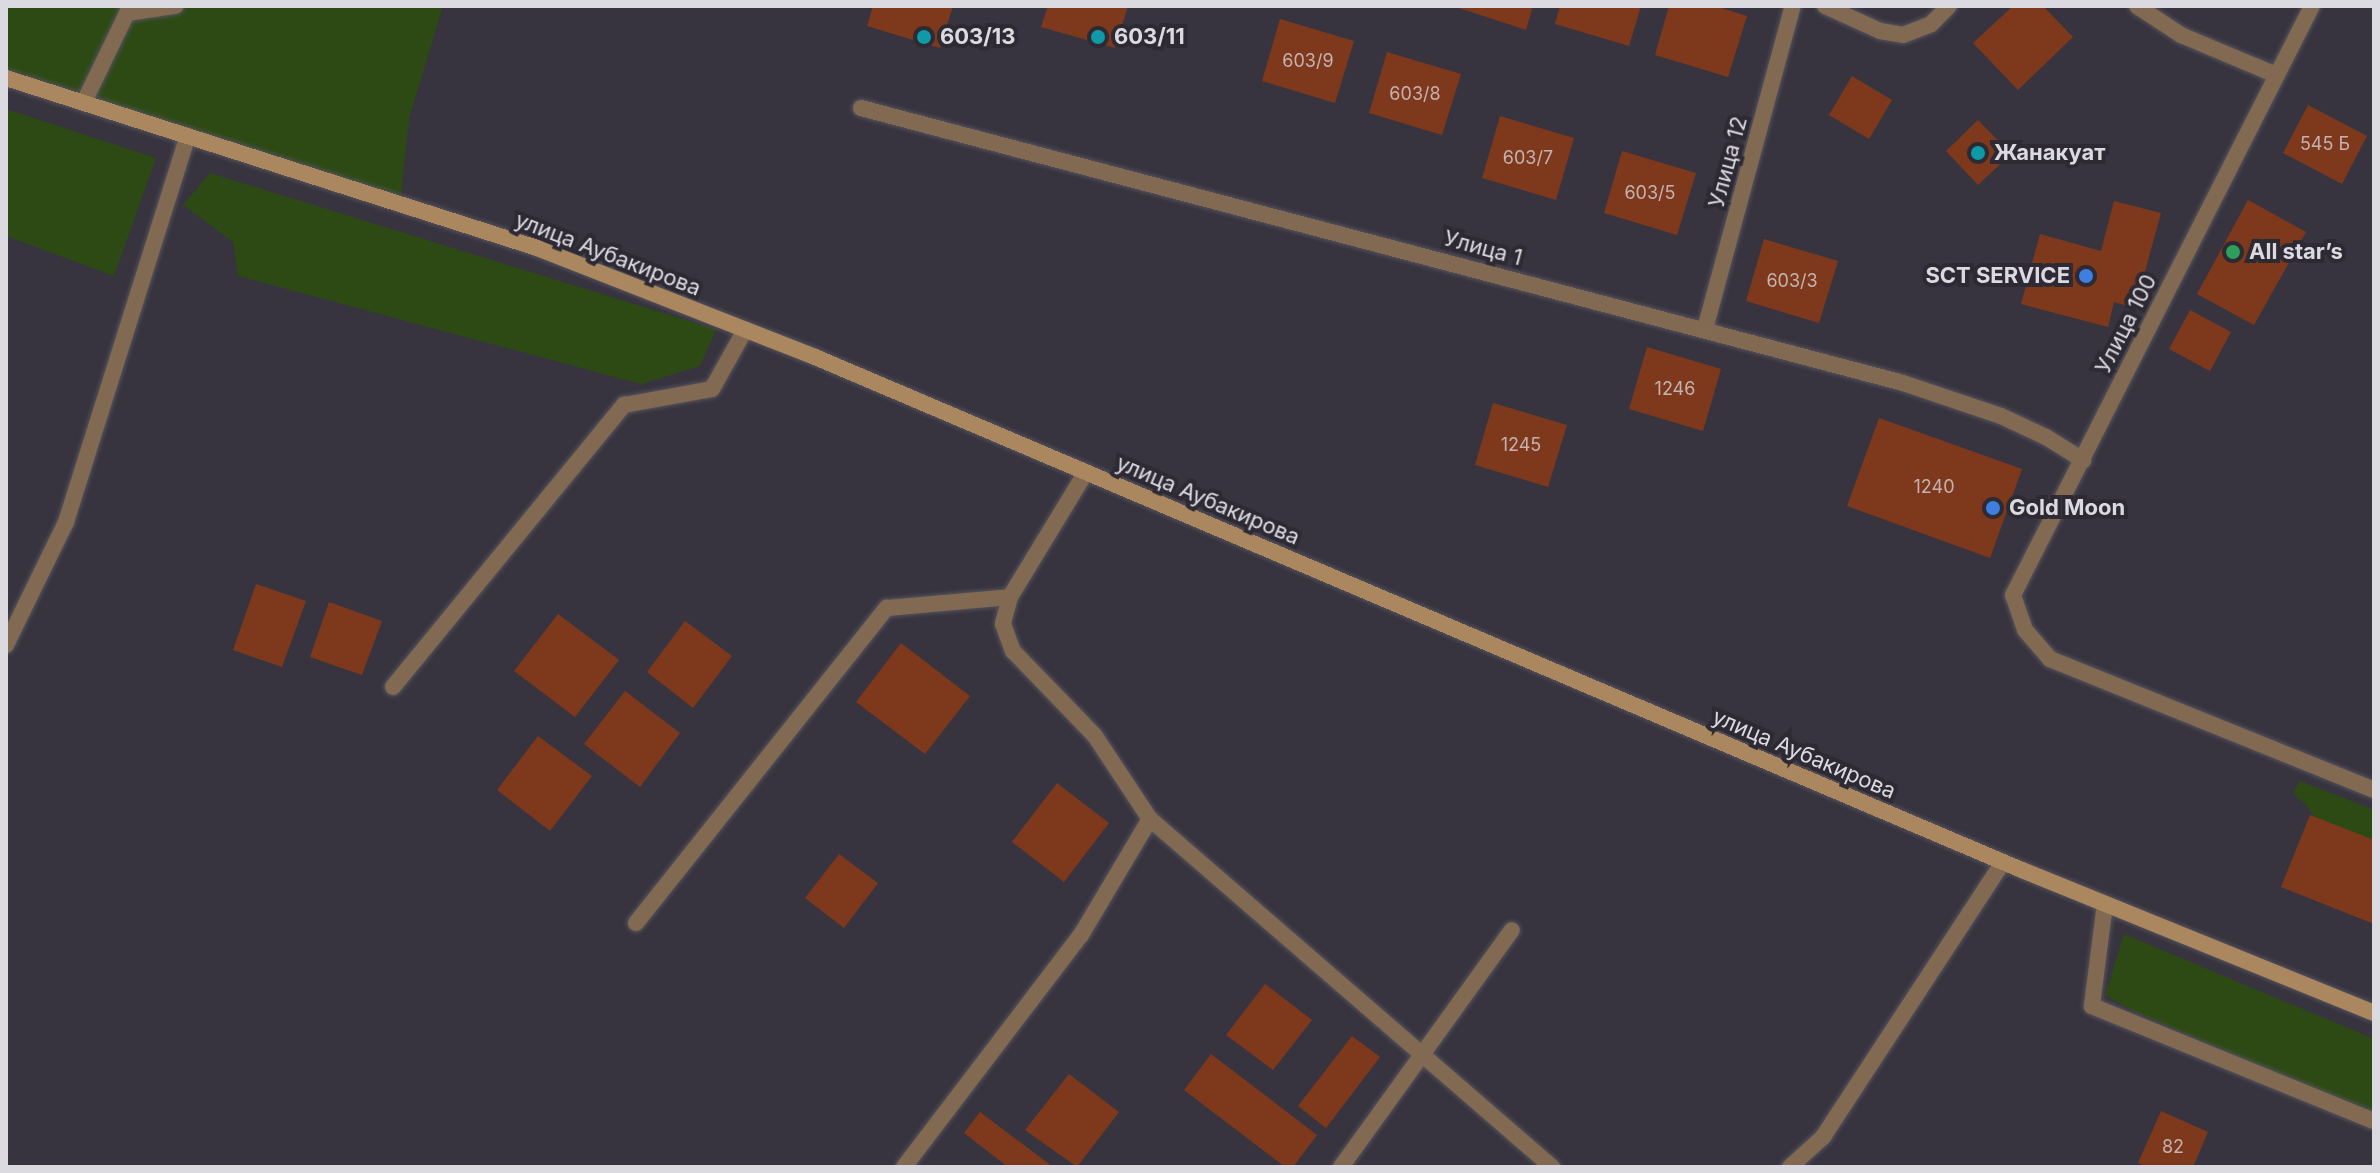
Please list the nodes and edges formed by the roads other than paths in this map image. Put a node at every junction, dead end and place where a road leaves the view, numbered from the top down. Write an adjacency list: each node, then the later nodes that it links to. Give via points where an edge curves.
1 (175, 6): 7 (street)
2 (1793, 6): 13 (street, Улица 12)
3 (1825, 6): 4 (street, via 1880,31 1903,35 1931,24)
4 (1949, 6)
5 (2137, 6): 8 (street, via 2181,35)
6 (2312, 6): 8 (street, Улица 100)
7 (129, 9): 10 (street)
8 (2276, 75): 15 (street, Улица 100)
9 (6, 78): 10 (main road, улица Аубакирова)
10 (84, 102): 12 (main road, улица Аубакирова)
11 (861, 108): 13 (street, Улица 1)
12 (188, 136): 14 (main road, улица Аубакирова, via 537,248); 18 (street, via 66,522)
13 (1705, 329): 15 (street, Улица 1, via 1903,383 2001,416)
14 (745, 330): 16 (main road, улица Аубакирова); 19 (street, via 712,389 624,405)
15 (2083, 460): 20 (street, Улица 100, via 2013,595 2025,630 2050,659)
16 (1086, 472): 17 (street); 22 (main road, улица Аубакирова)
17 (1010, 597): 21 (street, via 1003,624 1013,651 1095,736); 24 (street, via 887,608)
18 (6, 645)
19 (393, 687)
20 (2374, 790)
21 (1150, 819): 27 (street); 29 (street, via 1081,935)
22 (2003, 862): 23 (main road, улица Аубакирова); 32 (street, via 1823,1137)
23 (2105, 904): 26 (main road, улица Аубакирова); 28 (street, via 2092,1006)
24 (636, 923)
25 (1512, 930): 27 (street)
26 (2374, 1013)
27 (1424, 1056): 30 (street); 31 (street)
28 (2374, 1121)
29 (904, 1167)
30 (1341, 1167)
31 (1552, 1167)
32 (1790, 1167)

